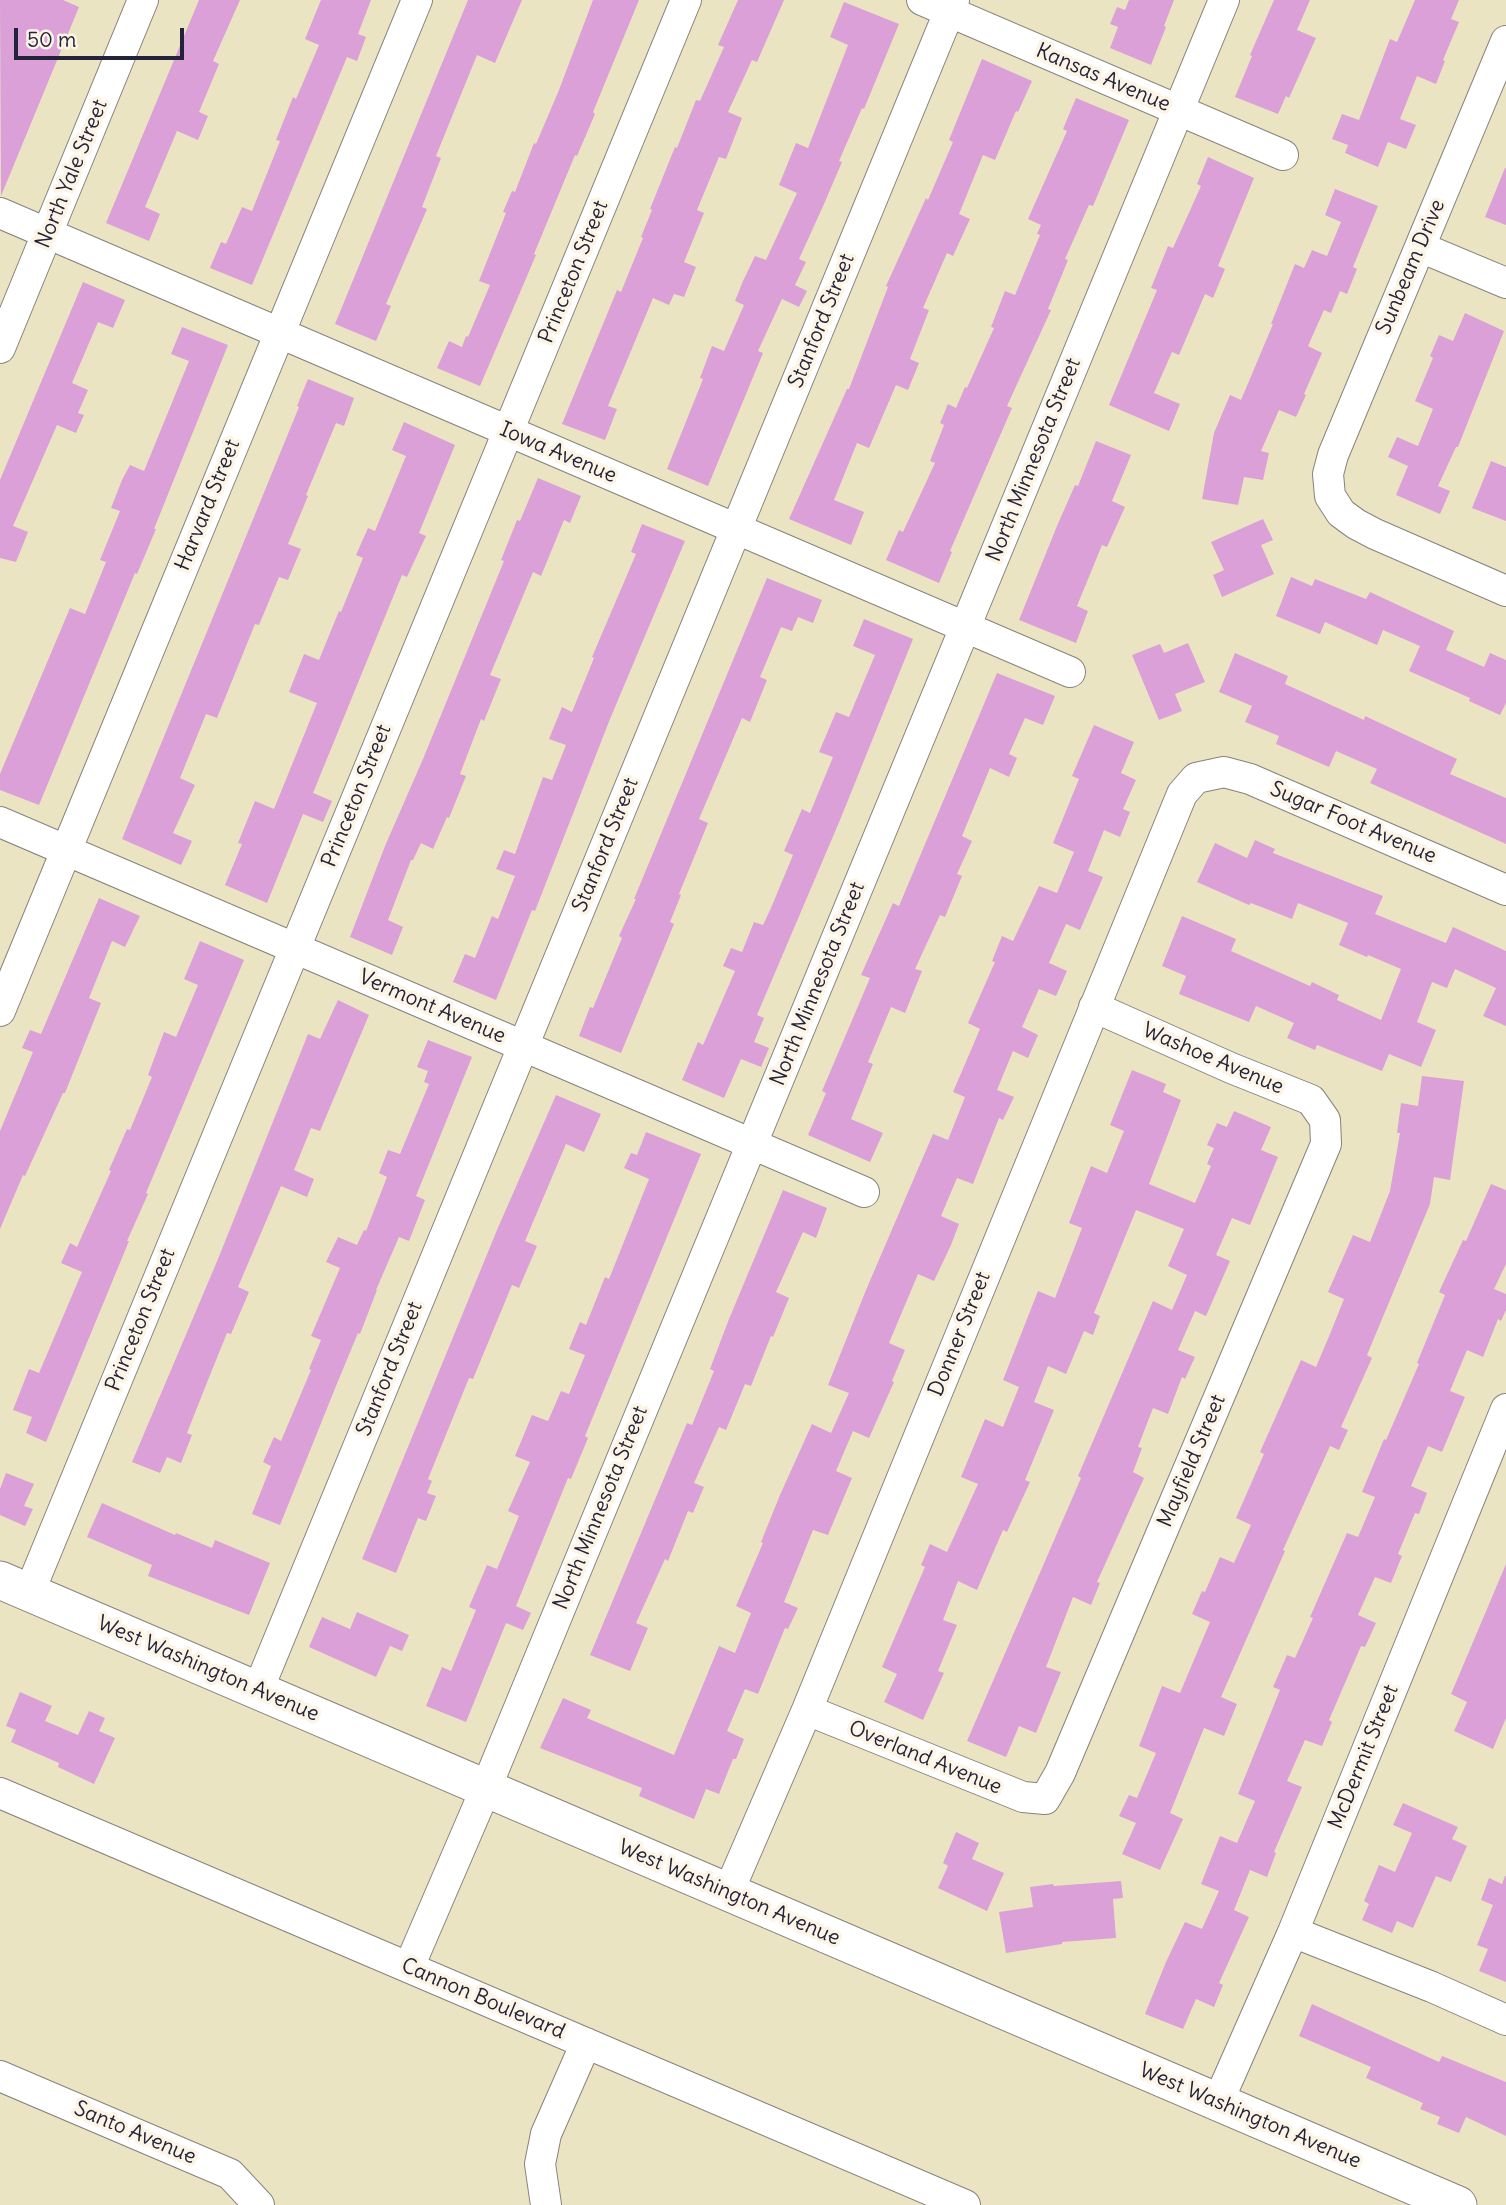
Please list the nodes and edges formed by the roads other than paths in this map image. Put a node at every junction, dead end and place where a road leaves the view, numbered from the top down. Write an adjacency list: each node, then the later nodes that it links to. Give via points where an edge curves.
1 (143, 0): 11 (street, North Yale Street)
2 (417, 0): 14 (street, Harvard Street)
3 (686, 0): 16 (street, Princeton Street)
4 (922, 0): 6 (street, Kansas Avenue)
5 (1224, 0): 8 (street, North Minnesota Street)
6 (952, 6): 8 (street, Kansas Avenue); 17 (street, Stanford Street)
7 (1506, 41): 12 (street, Sunbeam Drive)
8 (1178, 110): 9 (street, Kansas Avenue); 19 (street, North Minnesota Street)
9 (1283, 155)
10 (0, 213): 11 (street, Iowa Avenue)
11 (47, 234): 14 (street, Iowa Avenue); 15 (street, North Yale Street)
12 (1420, 247): 13 (street); 18 (street, Sunbeam Drive, via 1333,455 1328,474 1330,496 1342,513 1375,534)
13 (1506, 284)
14 (279, 333): 16 (street, Iowa Avenue); 23 (street, Harvard Street)
15 (0, 348)
16 (508, 431): 17 (street, Iowa Avenue); 25 (street, Princeton Street)
17 (736, 529): 19 (street, Iowa Avenue); 28 (street, Stanford Street)
18 (1506, 591)
19 (965, 627): 20 (street, Iowa Avenue); 30 (street, North Minnesota Street)
20 (1070, 672)
21 (1196, 778): 24 (street, Sugar Foot Avenue, via 1224,772 1250,779); 26 (street, Donner Street, via 1182,794)
22 (0, 822): 23 (street, Vermont Avenue)
23 (66, 850): 25 (street, Vermont Avenue); 27 (street, Harvard Street)
24 (1506, 890)
25 (295, 948): 28 (street, Vermont Avenue); 33 (street, Princeton Street)
26 (1094, 1007): 29 (street, Washoe Avenue, via 1311,1100); 35 (street, Donner Street)
27 (0, 1011)
28 (523, 1046): 30 (street, Vermont Avenue); 34 (street, Stanford Street)
29 (1325, 1120): 38 (street, Mayfield Street, via 1326,1144 1060,1773)
30 (751, 1144): 31 (street, Vermont Avenue); 36 (street, North Minnesota Street)
31 (864, 1192)
32 (1506, 1409): 40 (street, McDermit Street)
33 (14, 1586): 34 (main road, West Washington Avenue)
34 (258, 1690): 36 (main road, West Washington Avenue)
35 (807, 1710): 38 (street, Overland Avenue, via 1023,1797); 39 (street, Donner Street)
36 (486, 1788): 39 (main road, West Washington Avenue); 41 (street, North Minnesota Street)
37 (0, 1793): 41 (street, Cannon Boulevard)
38 (1045, 1799)
39 (728, 1893): 45 (main road, West Washington Avenue)
40 (1293, 1932): 42 (street); 45 (street, McDermit Street)
41 (409, 1967): 43 (street, Cannon Boulevard)
42 (1506, 2020)
43 (586, 2043): 46 (street, Cannon Boulevard); 48 (street, via 546,2134 540,2164)
44 (0, 2076): 47 (street, Santo Avenue, via 230,2174)
45 (1218, 2102): 49 (main road, West Washington Avenue)
46 (950, 2202)
47 (259, 2205)
48 (546, 2205)
49 (1458, 2205)

